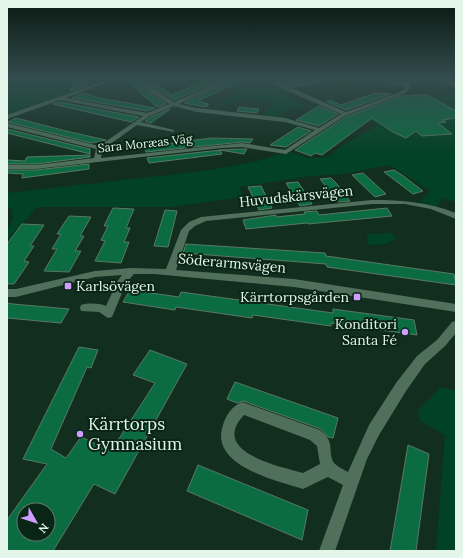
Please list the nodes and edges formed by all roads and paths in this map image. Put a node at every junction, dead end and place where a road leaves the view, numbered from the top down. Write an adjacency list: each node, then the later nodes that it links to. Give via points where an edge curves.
1 (38, 105): 9 (street)
2 (94, 105): 8 (street)
3 (171, 105): 8 (street)
4 (178, 105): 12 (street, via 197,110 285,120)
5 (325, 105): 7 (street)
6 (370, 105): 7 (street)
7 (346, 114): 12 (street)
8 (147, 115): 10 (street)
9 (7, 117)
10 (136, 123): 13 (street); 14 (street)
11 (7, 125): 14 (street)
12 (320, 130): 15 (street, Sara Moræas Väg, via 286,152 242,145)
13 (172, 131)
14 (100, 148): 15 (street)
15 (97, 159): 16 (street, Sara Moræas Väg, via 36,167)
16 (7, 167)
17 (456, 216): 19 (street, Huvudskärsvägen, via 433,207 405,202 372,202 204,219 185,230)
18 (131, 271): 19 (street, Söderarmsvägen); 20 (street, Söderarmsvägen, via 95,274 16,294); 21 (street, via 122,282 108,314 102,308)
19 (170, 272): 22 (street, Söderarmsvägen, via 294,283)
20 (7, 293)
21 (84, 308)
22 (456, 308)
23 (456, 326): 25 (street, via 421,360 401,387 374,430)
24 (330, 469): 24 (street, via 321,438 315,435 242,408 228,428 229,441 234,452 245,459 303,481 310,479 319,470); 25 (street)
25 (352, 482): 26 (street)
26 (327, 551)

